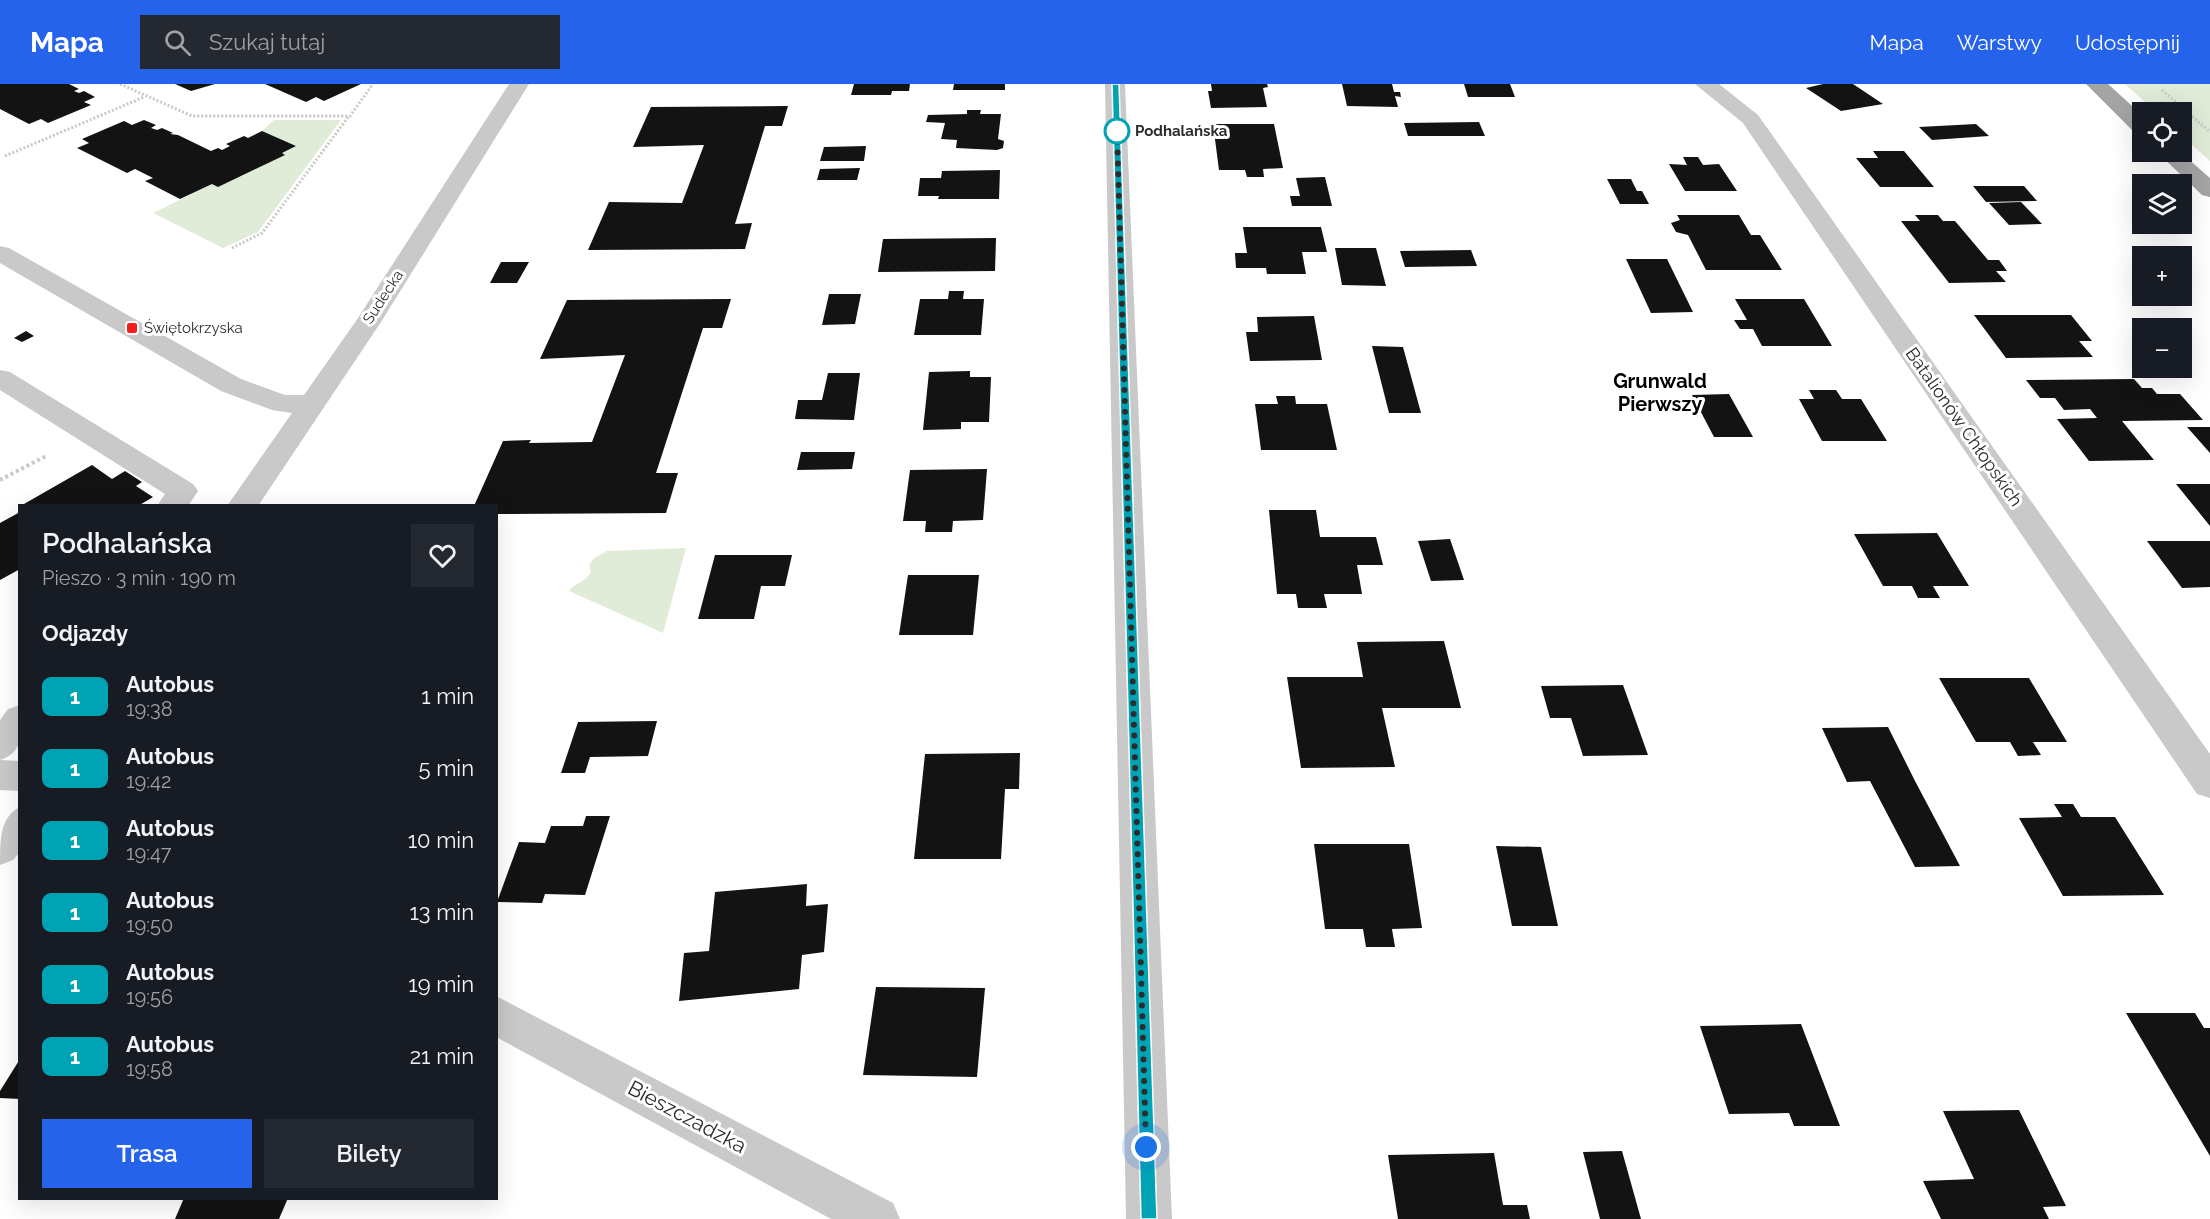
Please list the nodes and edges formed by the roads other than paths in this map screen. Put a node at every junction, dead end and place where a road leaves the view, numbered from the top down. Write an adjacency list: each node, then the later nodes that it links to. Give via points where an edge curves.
1 (519, 84): 10 (street, Sudecka)
2 (1115, 84): 22 (street)
3 (1705, 84): 17 (street, Batalionów Chłopskich, via 1751,119)
4 (2096, 84): 5 (main road)
5 (2132, 118)
6 (2179, 162): 7 (main road)
7 (2210, 190)
8 (0, 253): 10 (street, via 231,385 282,404)
9 (0, 378): 11 (street, via 183,491)
10 (312, 404): 12 (street, Sudecka)
11 (173, 504)
12 (243, 504)
13 (18, 722): 14 (street)
14 (0, 746)
15 (0, 775): 16 (street)
16 (18, 776)
17 (2210, 783)
18 (18, 825): 19 (street)
19 (0, 849)
20 (498, 1016): 21 (street, Bieszczadzka)
21 (877, 1219)
22 (1149, 1219)

